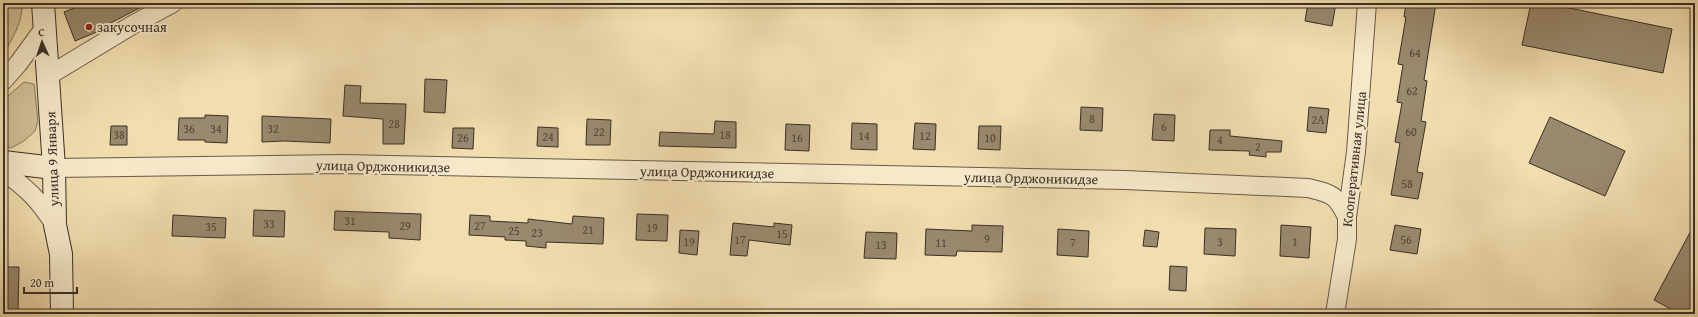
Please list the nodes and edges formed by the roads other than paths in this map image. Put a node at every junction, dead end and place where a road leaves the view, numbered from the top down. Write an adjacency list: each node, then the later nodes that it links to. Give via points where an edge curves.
1 (43, 3): 4 (main road, улица 9 Января)
2 (173, 3): 5 (street)
3 (1368, 3): 10 (street, Кооперативная улица, via 1356,152)
4 (45, 27): 5 (main road, улица 9 Января); 6 (street)
5 (48, 76): 8 (main road, улица 9 Января)
6 (3, 81)
7 (3, 162): 8 (main road)
8 (54, 168): 10 (street, улица Орджоникидзе, via 342,164 1125,180 1308,188 1325,192 1339,201); 11 (main road, улица 9 Января)
9 (3, 171): 11 (street, via 26,187)
10 (1347, 217): 13 (street, Кооперативная улица, via 1347,239)
11 (55, 225): 12 (main road, улица 9 Января, via 61,254)
12 (62, 314)
13 (1335, 314)

